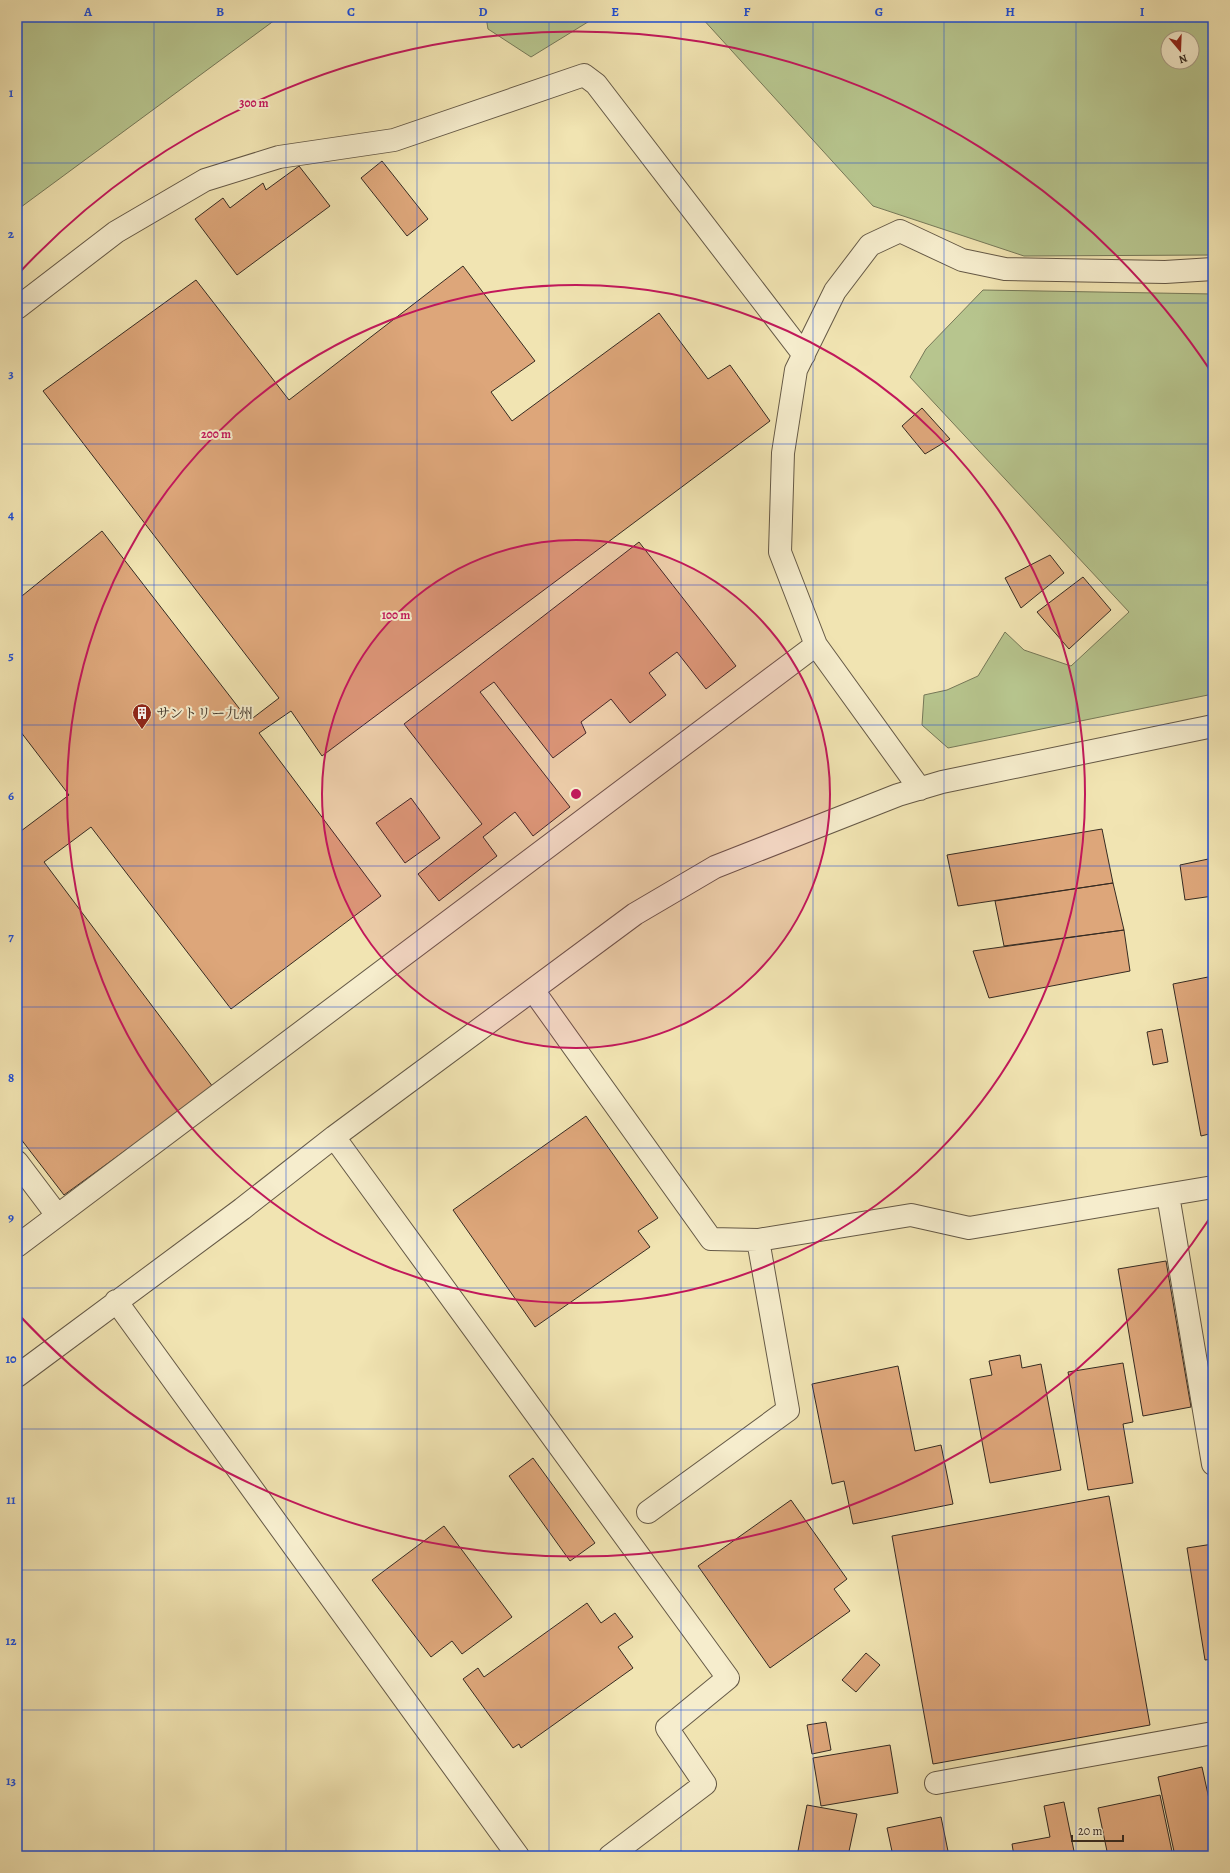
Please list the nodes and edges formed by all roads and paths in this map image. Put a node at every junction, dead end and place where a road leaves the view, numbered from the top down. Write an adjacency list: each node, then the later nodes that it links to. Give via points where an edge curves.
1 (1213, 269): 3 (street, via 1165,272 1005,269 962,260 900,231 870,245 835,291)
2 (17, 308): 3 (street, via 116,232 205,180 279,157 394,140 584,75 596,84)
3 (804, 355): 4 (street, via 796,370 783,453 780,552)
4 (816, 646): 6 (street); 12 (street)
5 (1213, 726): 6 (street, via 942,782)
6 (920, 789): 7 (street, via 715,867 635,914)
7 (533, 990): 8 (street); 13 (street, via 711,1238)
8 (334, 1137): 15 (street); 22 (street, via 728,1678 667,1728 705,1784)
9 (17, 1162): 12 (street)
10 (1213, 1187): 11 (street)
11 (1168, 1195): 13 (street, via 969,1228 911,1216); 17 (street)
12 (57, 1215): 14 (street)
13 (758, 1240): 18 (street, via 788,1410)
14 (17, 1246)
15 (116, 1302): 16 (street); 21 (street)
16 (17, 1376)
17 (1213, 1464)
18 (648, 1512)
19 (1213, 1732): 20 (street)
20 (936, 1783)
21 (518, 1856)
22 (610, 1856)

